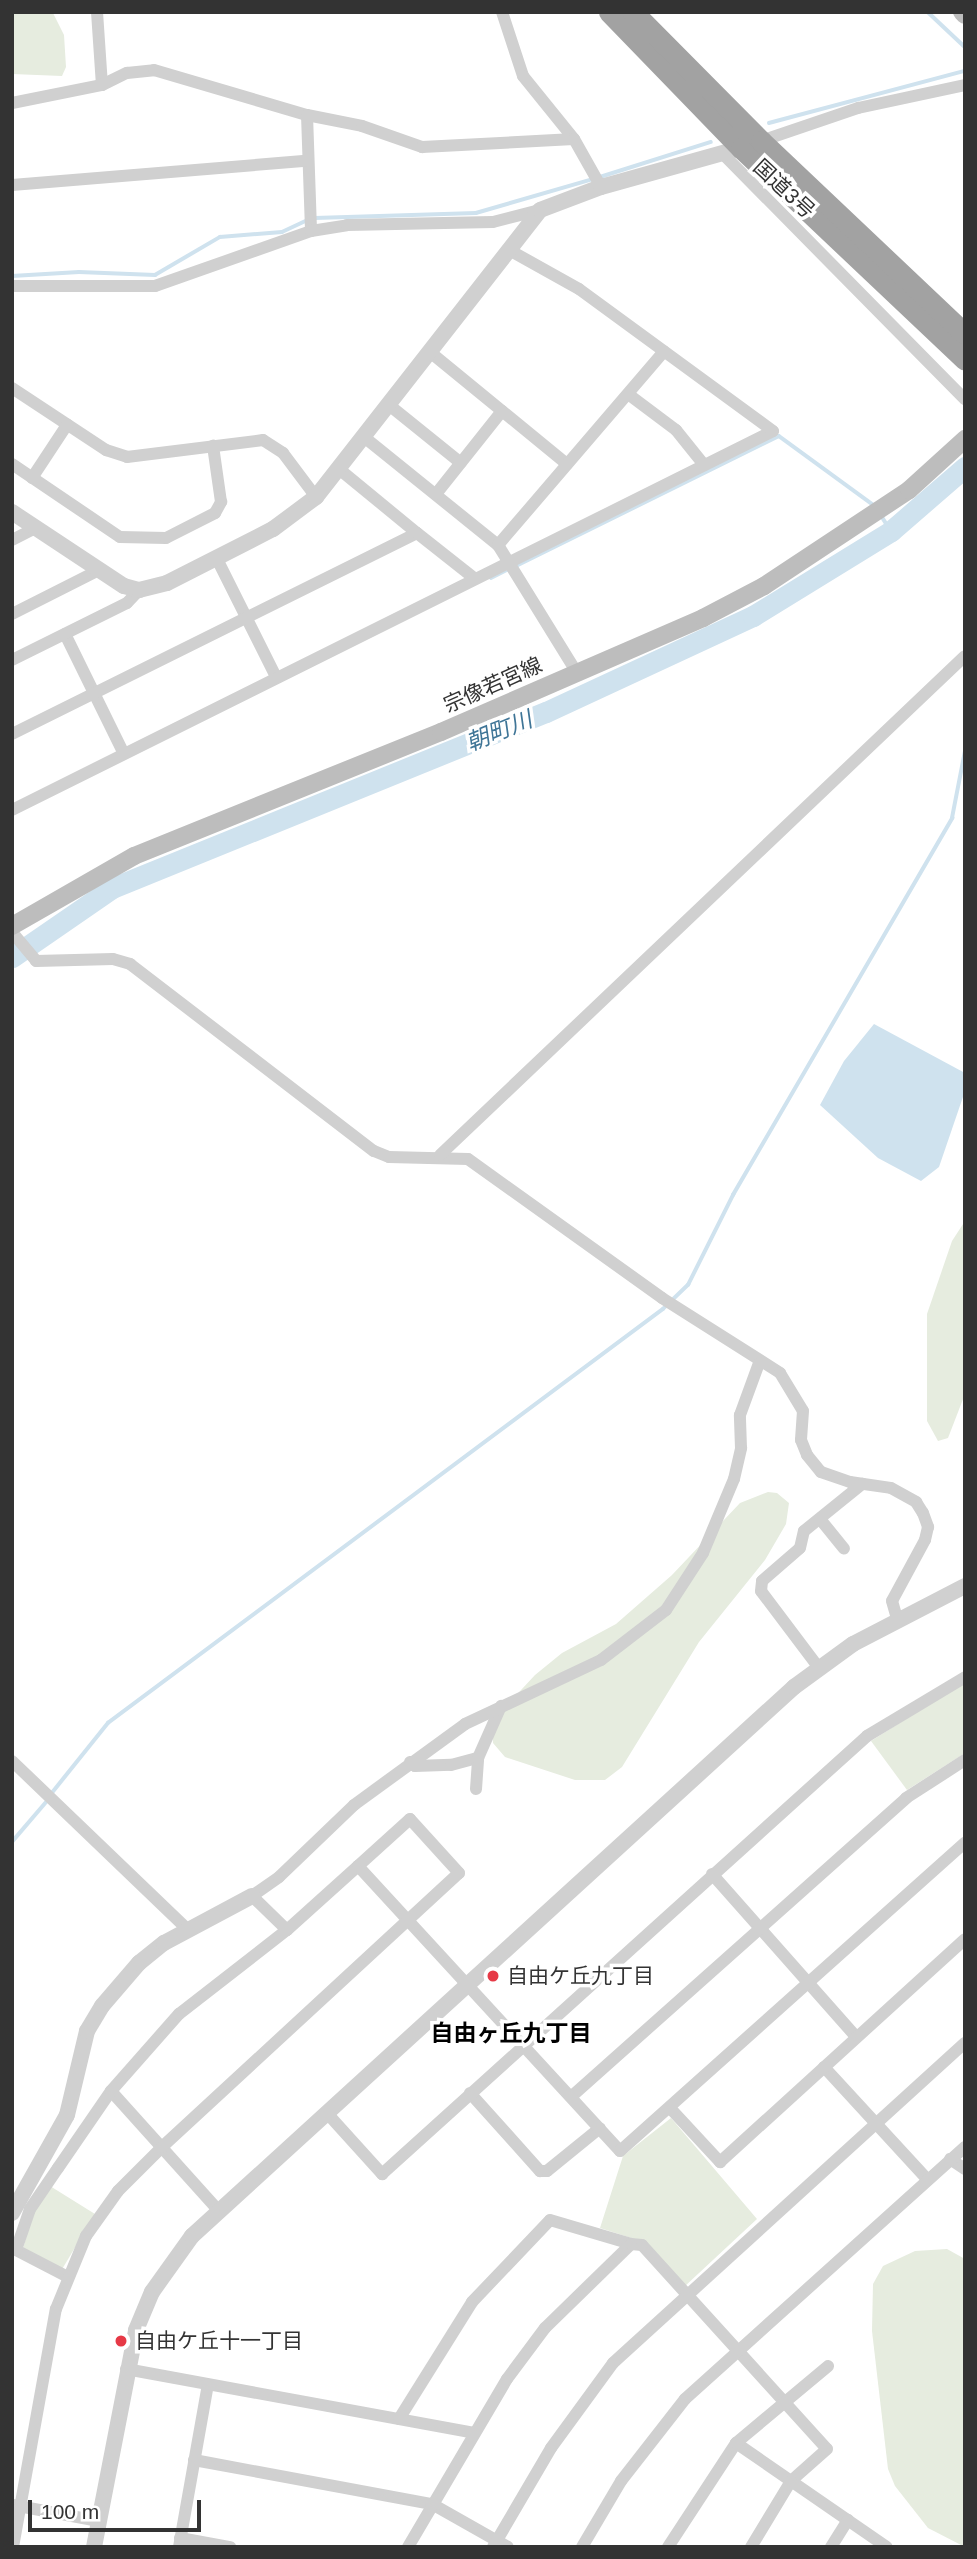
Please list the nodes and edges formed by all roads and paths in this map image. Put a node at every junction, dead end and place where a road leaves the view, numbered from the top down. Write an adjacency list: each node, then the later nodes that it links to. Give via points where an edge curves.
1 (97, 12): 5 (street)
2 (502, 12): 9 (street, via 523,76)
3 (609, 12): 10 (highway, 国道3号)
4 (633, 12): 10 (highway, 国道3号)
5 (102, 85): 7 (street); 8 (street, via 127,72 154,71)
6 (965, 85): 10 (street, via 858,108)
7 (12, 103)
8 (307, 115): 9 (street, via 351,122 422,146); 11 (street)
9 (575, 139): 13 (street)
10 (741, 148): 13 (street); 18 (highway, 国道3号); 21 (highway, 国道3号); 24 (street)
11 (306, 161): 12 (street); 15 (street)
12 (12, 185)
13 (601, 187): 14 (street)
14 (540, 210): 15 (street, via 493,222 347,225); 16 (street)
15 (311, 231): 17 (street, via 155,286)
16 (511, 251): 19 (street, via 579,289); 20 (street)
17 (12, 286)
18 (965, 334)
19 (664, 351): 23 (street); 34 (street, via 773,431)
20 (430, 352): 25 (street); 26 (street)
21 (965, 360)
22 (12, 388): 27 (street)
23 (628, 394): 33 (street); 34 (street, via 676,430)
24 (965, 399)
25 (388, 405): 28 (street); 31 (street)
26 (502, 411): 31 (street); 33 (street)
27 (67, 425): 30 (street, via 127,457); 36 (street)
28 (364, 437): 35 (street); 37 (street)
29 (965, 439): 54 (main road, 宗像若宮線, via 909,490 764,586)
30 (213, 446): 36 (street, via 221,502 215,513 166,538 120,537); 38 (street, via 251,440 274,444)
31 (461, 463): 37 (street)
32 (12, 464): 36 (street)
33 (567, 464): 43 (street)
34 (704, 466): 45 (street)
35 (339, 469): 38 (street); 41 (street)
36 (32, 478)
37 (436, 494): 43 (street)
38 (316, 497): 44 (street, via 274,529)
39 (12, 512): 40 (street)
40 (36, 528): 42 (street); 46 (street)
41 (417, 533): 47 (street); 50 (street)
42 (12, 540)
43 (498, 545): 45 (street)
44 (216, 557): 48 (street, via 167,583); 50 (street)
45 (510, 564): 47 (street); 54 (street)
46 (99, 570): 48 (street); 49 (street)
47 (474, 578): 55 (street)
48 (139, 590): 51 (street, via 127,603)
49 (12, 614)
50 (246, 618): 55 (street); 56 (street)
51 (65, 634): 53 (street); 56 (street)
52 (965, 656): 62 (street)
53 (12, 660)
54 (578, 673): 60 (main road, 宗像若宮線, via 134,856)
55 (276, 677): 58 (street)
56 (94, 693): 57 (street); 58 (street)
57 (12, 734)
58 (123, 752): 59 (street)
59 (12, 810)
60 (12, 926)
61 (12, 932): 62 (street, via 36,961 113,959 130,964 374,1151 389,1157)
62 (440, 1155): 63 (street, via 468,1159 484,1168)
63 (759, 1363): 64 (street, via 780,1373 803,1411 801,1440 821,1472); 71 (street, via 740,1415 741,1448 734,1479 703,1553 680,1592 666,1610 601,1660)
64 (862, 1484): 65 (street); 68 (street, via 891,1488 916,1502 928,1527 905,1583 892,1601)
65 (820, 1518): 66 (street); 69 (street, via 804,1531 800,1548 762,1581 761,1591)
66 (844, 1549)
67 (965, 1586): 68 (street)
68 (897, 1619): 69 (street)
69 (819, 1668): 86 (street)
70 (965, 1677): 79 (street, via 867,1736)
71 (501, 1706): 72 (street); 75 (street)
72 (478, 1758): 75 (street, via 451,1765 415,1766); 76 (street)
73 (965, 1760): 82 (street, via 906,1797)
74 (12, 1761): 84 (street)
75 (410, 1762): 80 (street)
76 (476, 1789)
77 (965, 1842): 87 (street)
78 (358, 1866): 81 (street); 81 (street, via 410,1819 460,1873); 83 (street)
79 (712, 1874): 82 (street); 89 (street)
80 (252, 1896): 83 (street); 84 (street)
81 (408, 1919): 86 (street); 99 (street)
82 (760, 1928): 87 (street); 94 (street)
83 (287, 1930): 92 (street, via 178,2014)
84 (189, 1931): 105 (street, via 139,1963 86,2031 67,2115)
85 (965, 1939): 88 (street)
86 (468, 1982): 89 (street); 96 (street)
87 (809, 1982): 88 (street); 95 (street)
88 (856, 2037): 91 (street)
89 (523, 2043): 93 (street); 94 (street)
90 (965, 2043): 97 (street)
91 (824, 2067): 95 (street, via 720,2162); 97 (street)
92 (111, 2091): 99 (street); 107 (street, via 30,2209)
93 (470, 2093): 96 (street, via 382,2174); 98 (street, via 540,2171 547,2171)
94 (572, 2096): 98 (street)
95 (670, 2108): 98 (street, via 621,2151)
96 (326, 2112): 104 (street)
97 (874, 2124): 103 (street); 109 (street)
98 (600, 2128)
99 (162, 2147): 104 (street); 108 (street, via 118,2191 86,2236)
100 (965, 2147): 101 (street)
101 (950, 2160): 102 (street); 103 (street)
102 (965, 2169)
103 (927, 2179): 110 (street)
104 (219, 2211): 112 (street, via 173,2259 152,2292)
105 (12, 2213)
106 (631, 2244): 109 (street, via 642,2245); 115 (street, via 550,2220 472,2302); 116 (street, via 545,2328)
107 (14, 2249): 108 (street)
108 (68, 2277): 121 (street, via 56,2309)
109 (685, 2294): 110 (street); 125 (street, via 613,2363 582,2401)
110 (737, 2351): 114 (street); 130 (street, via 654,2435)
111 (828, 2366): 114 (street)
112 (126, 2369): 113 (street); 123 (street)
113 (208, 2385): 115 (street); 118 (street)
114 (783, 2403): 117 (street); 119 (street, via 827,2449)
115 (399, 2419): 116 (street)
116 (474, 2433): 120 (street)
117 (736, 2443): 119 (street); 131 (street)
118 (194, 2460): 120 (street); 124 (street)
119 (791, 2481): 122 (street); 132 (street)
120 (432, 2504): 125 (street); 129 (street)
121 (16, 2505): 123 (street); 126 (street)
122 (848, 2520): 133 (street); 134 (street)
123 (98, 2521): 127 (street)
124 (180, 2542): 128 (street)
125 (500, 2545)
126 (13, 2547)
127 (94, 2547)
128 (230, 2547)
129 (408, 2547)
130 (582, 2547)
131 (668, 2547)
132 (751, 2547)
133 (831, 2547)
134 (887, 2547)

